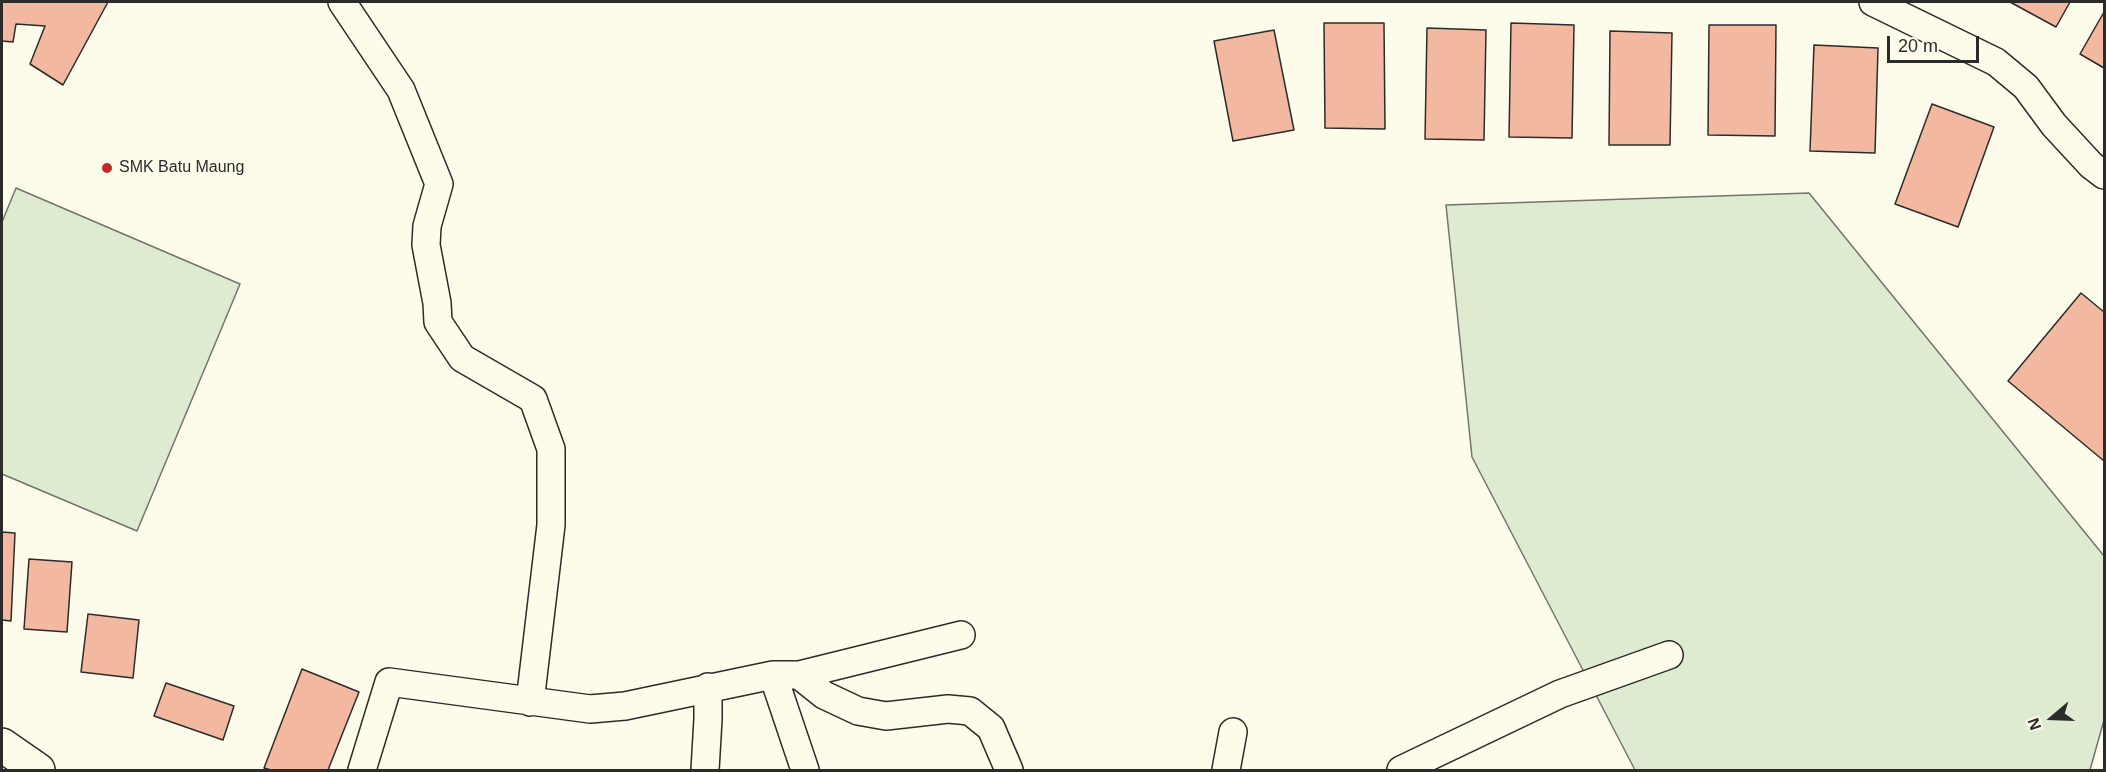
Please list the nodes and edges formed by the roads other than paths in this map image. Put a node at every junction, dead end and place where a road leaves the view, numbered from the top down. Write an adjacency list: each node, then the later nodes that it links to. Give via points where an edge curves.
1 (342, 2): 8 (street, via 401,90 439,184 426,245 438,322 462,358 533,399 551,449 550,525)
2 (1873, 2): 3 (street, via 1996,62 2026,87 2054,125)
3 (2104, 175)
4 (961, 634): 6 (street)
5 (1669, 655): 17 (street, via 1560,694)
6 (786, 675): 7 (street); 14 (street); 15 (street, via 858,711 886,716 948,709 970,711 991,728)
7 (708, 687): 8 (street, via 625,706 590,709); 13 (street)
8 (530, 702): 12 (street, via 389,682)
9 (1233, 732): 16 (street)
10 (2, 745): 11 (main road)
11 (38, 771)
12 (362, 771)
13 (705, 771)
14 (805, 771)
15 (1010, 771)
16 (1226, 771)
17 (1401, 771)

